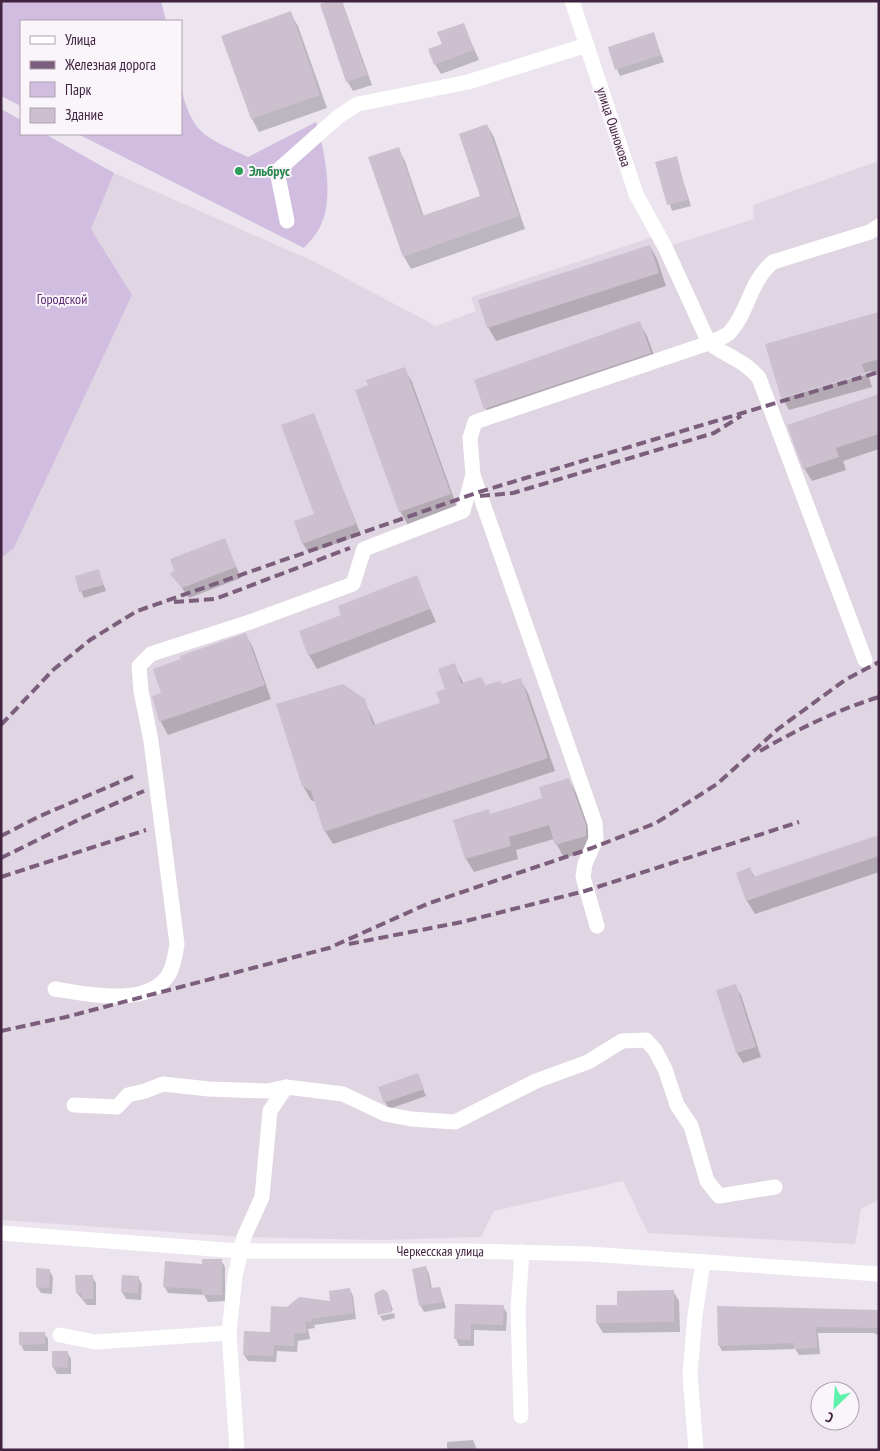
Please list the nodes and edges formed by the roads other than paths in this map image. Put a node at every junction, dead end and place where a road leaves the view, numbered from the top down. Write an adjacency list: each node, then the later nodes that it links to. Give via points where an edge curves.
1 (572, 1): 2 (street, улица Ошнокова)
2 (587, 45): 3 (street, via 468,82 358,104 339,116 276,171); 5 (street, улица Ошнокова, via 636,194 666,249)
3 (287, 221)
4 (879, 226): 5 (street, via 870,232 773,262 752,288 730,333)
5 (709, 343): 6 (street, via 475,422 470,438); 7 (street, via 747,364 759,378)
6 (473, 475): 8 (street, via 595,823 596,839 583,877); 9 (street, via 463,511 364,549 353,584 151,654 139,666 177,944 174,962 168,976 134,996)
7 (865, 660)
8 (597, 926)
9 (55, 989)
10 (286, 1088): 11 (street, via 267,1091 163,1084 128,1095 117,1107); 12 (street, via 343,1094 385,1114 402,1118 455,1122 536,1080 588,1062 622,1042 646,1040 665,1069 677,1105 691,1126 707,1181 719,1196); 14 (street, via 270,1111 262,1197)
11 (74, 1105)
12 (775, 1187)
13 (1, 1233): 14 (street, Черкесская улица)
14 (240, 1250): 15 (street, Черкесская улица); 18 (street)
15 (522, 1252): 16 (street, Черкесская улица); 20 (street, via 518,1310)
16 (703, 1262): 17 (street, Черкесская улица); 22 (street, via 690,1375)
17 (879, 1274)
18 (229, 1332): 19 (street, via 95,1342); 21 (street)
19 (60, 1336)
20 (520, 1416)
21 (237, 1450)
22 (696, 1450)

